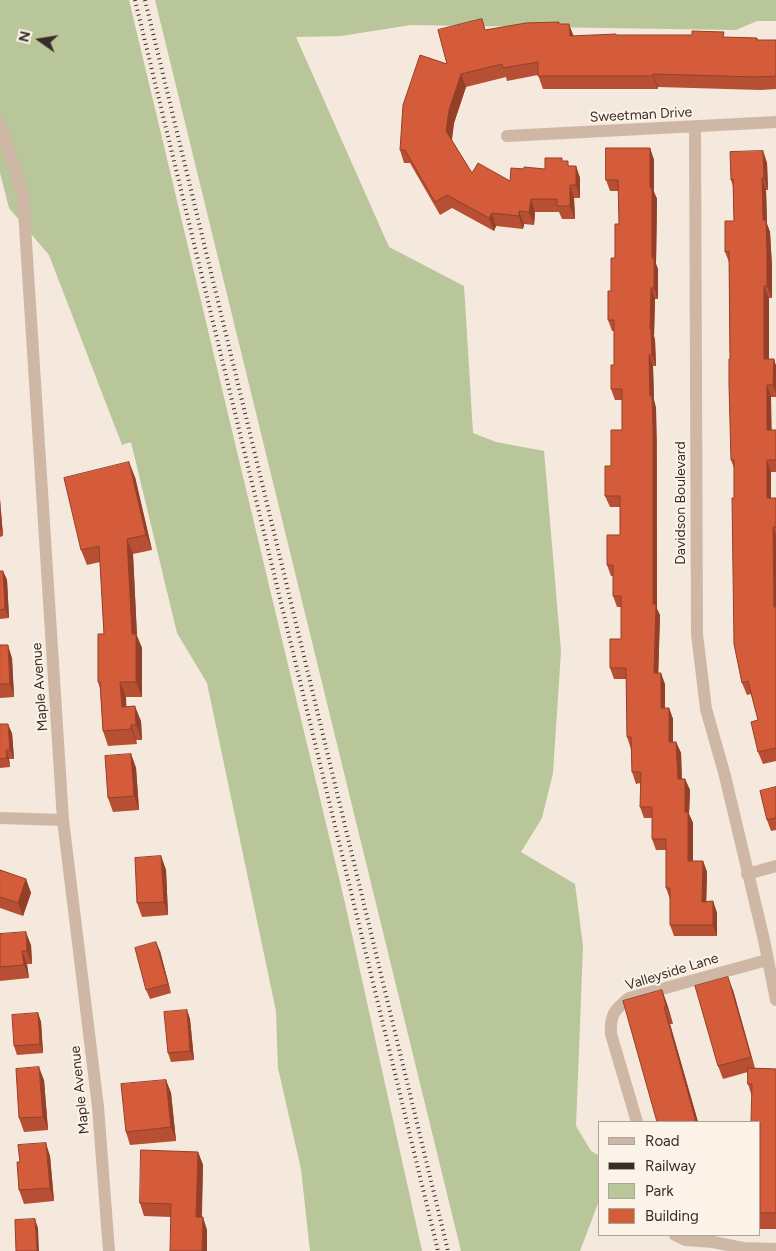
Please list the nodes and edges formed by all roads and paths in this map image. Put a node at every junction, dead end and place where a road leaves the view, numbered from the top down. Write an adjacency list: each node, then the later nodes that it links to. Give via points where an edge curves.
1 (776, 122): 3 (street, Sweetman Drive)
2 (0, 123): 6 (street, Maple Avenue, via 23,195)
3 (695, 127): 4 (street, Sweetman Drive); 8 (street, Davidson Boulevard, via 697,634 706,709)
4 (507, 136)
5 (0, 818): 6 (street)
6 (63, 820): 14 (street, Maple Avenue, via 98,1107)
7 (776, 866): 8 (street)
8 (747, 874): 9 (street, Davidson Boulevard)
9 (767, 960): 10 (street, Davidson Boulevard); 11 (street, Valleyside Lane, via 629,998 616,1008 610,1024 611,1034)
10 (776, 1000)
11 (637, 1121)
12 (677, 1236): 13 (street, via 685,1240 743,1248)
13 (776, 1249)
14 (109, 1251)

